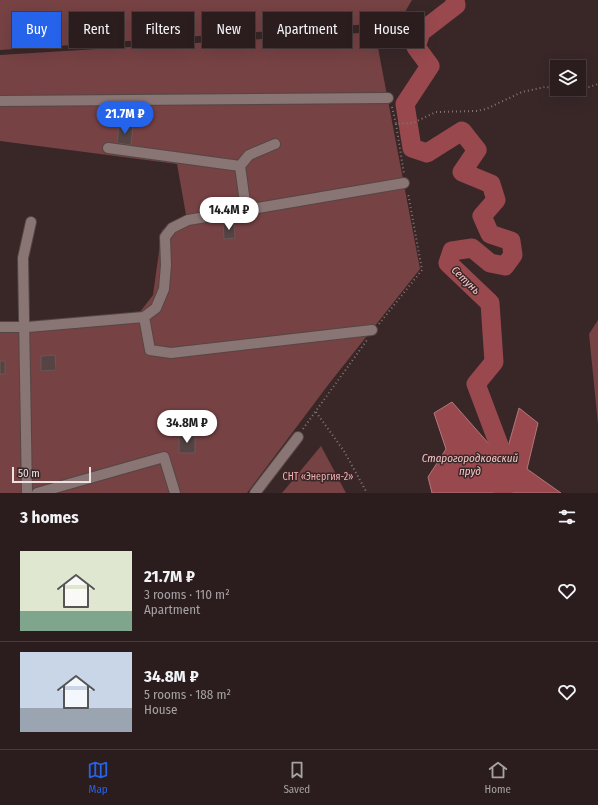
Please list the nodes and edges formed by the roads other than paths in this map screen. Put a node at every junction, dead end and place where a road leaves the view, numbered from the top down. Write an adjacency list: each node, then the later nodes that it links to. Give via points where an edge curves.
1 (388, 98): 2 (lane)
2 (0, 100)
3 (275, 144): 5 (lane, via 249,155)
4 (108, 148): 5 (lane)
5 (240, 166): 7 (lane)
6 (405, 182): 7 (lane)
7 (246, 210): 9 (lane, via 188,220 172,228 165,237 164,289 156,308)
8 (31, 222): 11 (lane, via 23,258)
9 (144, 317): 11 (lane); 12 (lane, via 150,350 171,353)
10 (0, 327): 11 (lane)
11 (24, 328): 14 (lane)
12 (374, 330)
13 (298, 437): 17 (lane)
14 (27, 493)
15 (37, 493): 16 (lane, via 164,457)
16 (175, 493)
17 (255, 493)

